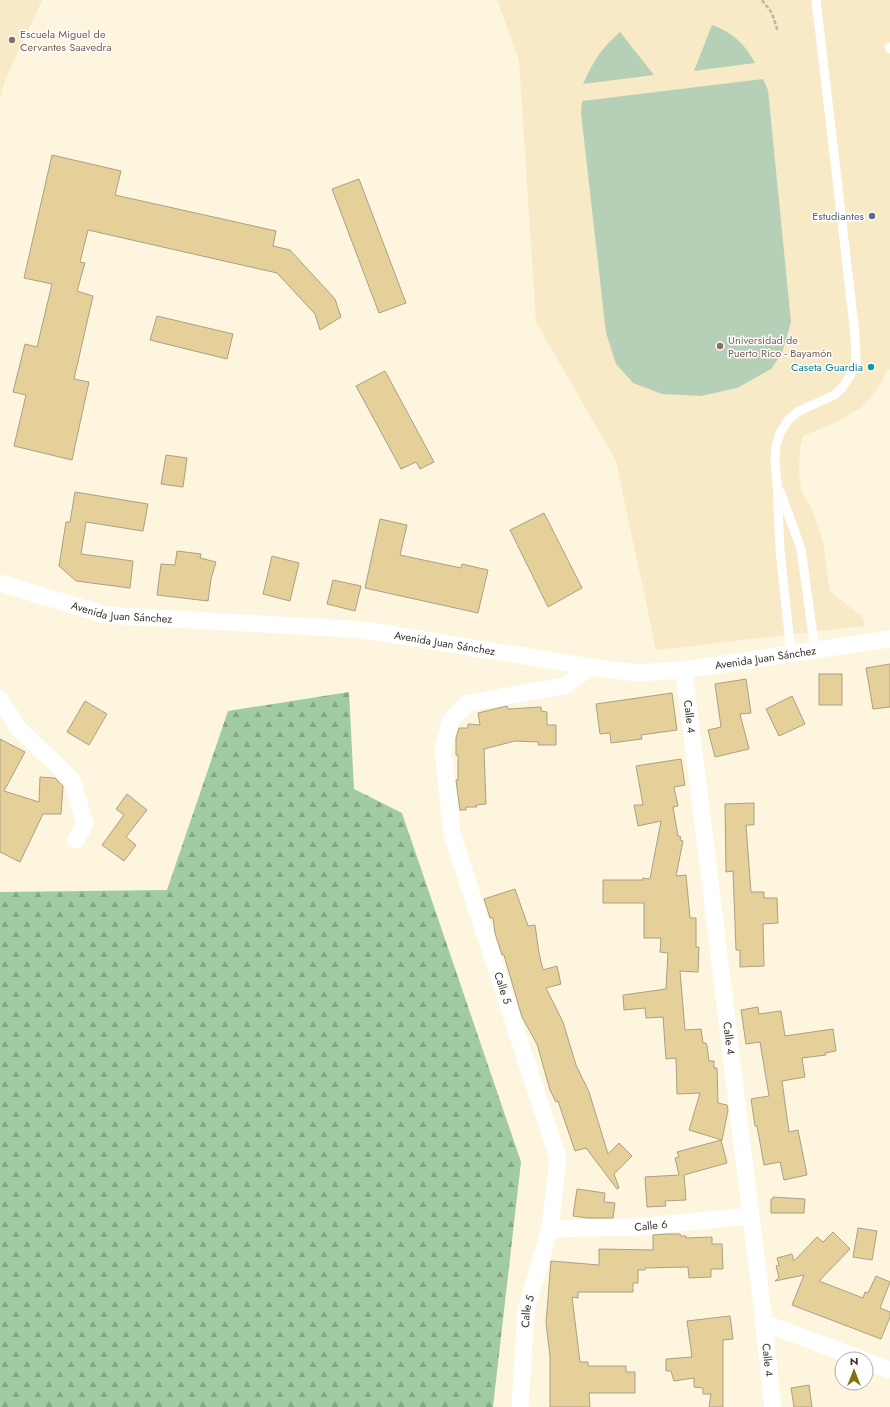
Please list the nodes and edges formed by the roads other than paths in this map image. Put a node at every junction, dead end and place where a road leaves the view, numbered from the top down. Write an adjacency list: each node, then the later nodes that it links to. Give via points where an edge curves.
1 (816, 0): 2 (lane, via 855,334 856,362 842,388 834,395 789,419 780,433 776,446 774,461)
2 (777, 483): 5 (lane, via 801,549); 6 (lane, via 780,550)
3 (0, 583): 7 (street, Avenida Juan Sánchez, via 106,615 365,630)
4 (890, 639): 5 (street, Avenida Juan Sánchez)
5 (815, 650): 6 (street, Avenida Juan Sánchez)
6 (791, 654): 8 (street, Avenida Juan Sánchez)
7 (591, 667): 8 (street, Avenida Juan Sánchez, via 636,673); 12 (street, Calle 5, via 564,686 468,703 451,720 443,749 452,834 558,1158)
8 (684, 670): 11 (street, Calle 4)
9 (0, 699): 10 (street, via 18,728 72,780 85,824)
10 (76, 840)
11 (750, 1216): 12 (street, Calle 6, via 635,1228); 13 (street, Calle 4)
12 (550, 1229): 17 (street, Calle 5, via 526,1310)
13 (764, 1323): 14 (street); 18 (street, Calle 4)
14 (839, 1351)
15 (874, 1364): 16 (street)
16 (890, 1370)
17 (520, 1407)
18 (773, 1407)

